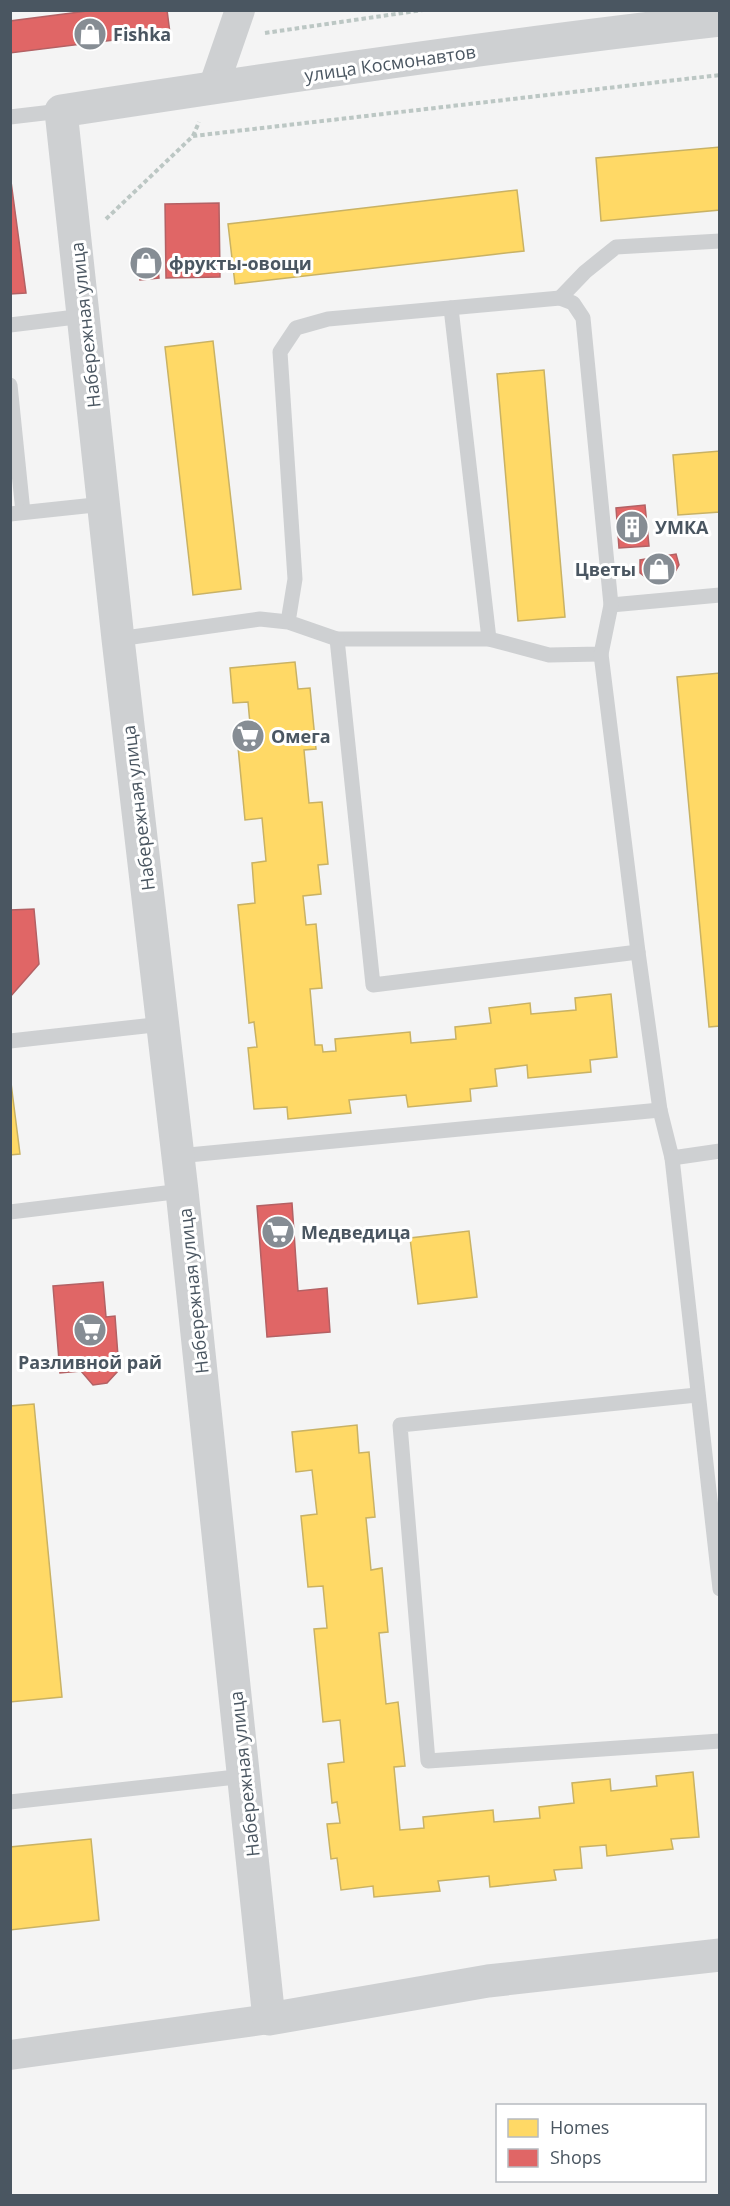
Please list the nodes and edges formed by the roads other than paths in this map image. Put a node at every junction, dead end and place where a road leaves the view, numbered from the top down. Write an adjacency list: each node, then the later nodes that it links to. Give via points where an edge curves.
1 (240, 19): 4 (street)
2 (640, 20): 3 (street, улица Космонавтов); 4 (street, улица Космонавтов)
3 (720, 20)
4 (213, 88): 5 (street, улица Космонавтов)
5 (61, 111): 6 (lane); 10 (street, Набережная улица)
6 (10, 117)
7 (720, 241): 8 (lane, via 616,247)
8 (560, 298): 9 (lane); 16 (lane, via 573,303 583,318)
9 (451, 308): 17 (lane, via 328,319 296,328 280,352 295,579); 20 (lane)
10 (84, 316): 11 (lane); 13 (street, Набережная улица)
11 (10, 325)
12 (10, 385): 14 (lane)
13 (104, 504): 14 (lane); 18 (street, Набережная улица)
14 (17, 513)
15 (720, 595): 16 (lane)
16 (611, 605): 21 (lane)
17 (288, 622): 18 (lane, via 260,619); 19 (lane)
18 (118, 639): 23 (street, Набережная улица)
19 (338, 639): 20 (lane); 22 (lane, via 373,985)
20 (489, 639): 21 (lane, via 549,655)
21 (601, 654): 22 (lane)
22 (638, 952): 25 (lane)
23 (164, 1024): 24 (lane); 27 (street, Набережная улица)
24 (10, 1041)
25 (660, 1110): 27 (lane); 28 (lane)
26 (720, 1151): 28 (lane)
27 (178, 1156): 29 (street, Набережная улица)
28 (672, 1158): 31 (lane)
29 (182, 1191): 30 (lane); 34 (street, Набережная улица)
30 (10, 1212)
31 (697, 1395): 32 (lane); 33 (lane, via 400,1425 428,1761)
32 (720, 1589)
33 (720, 1741)
34 (245, 1776): 35 (lane); 37 (street, Набережная улица)
35 (10, 1802)
36 (720, 1955): 37 (street, via 488,1982)
37 (269, 2019): 38 (street)
38 (10, 2055)

